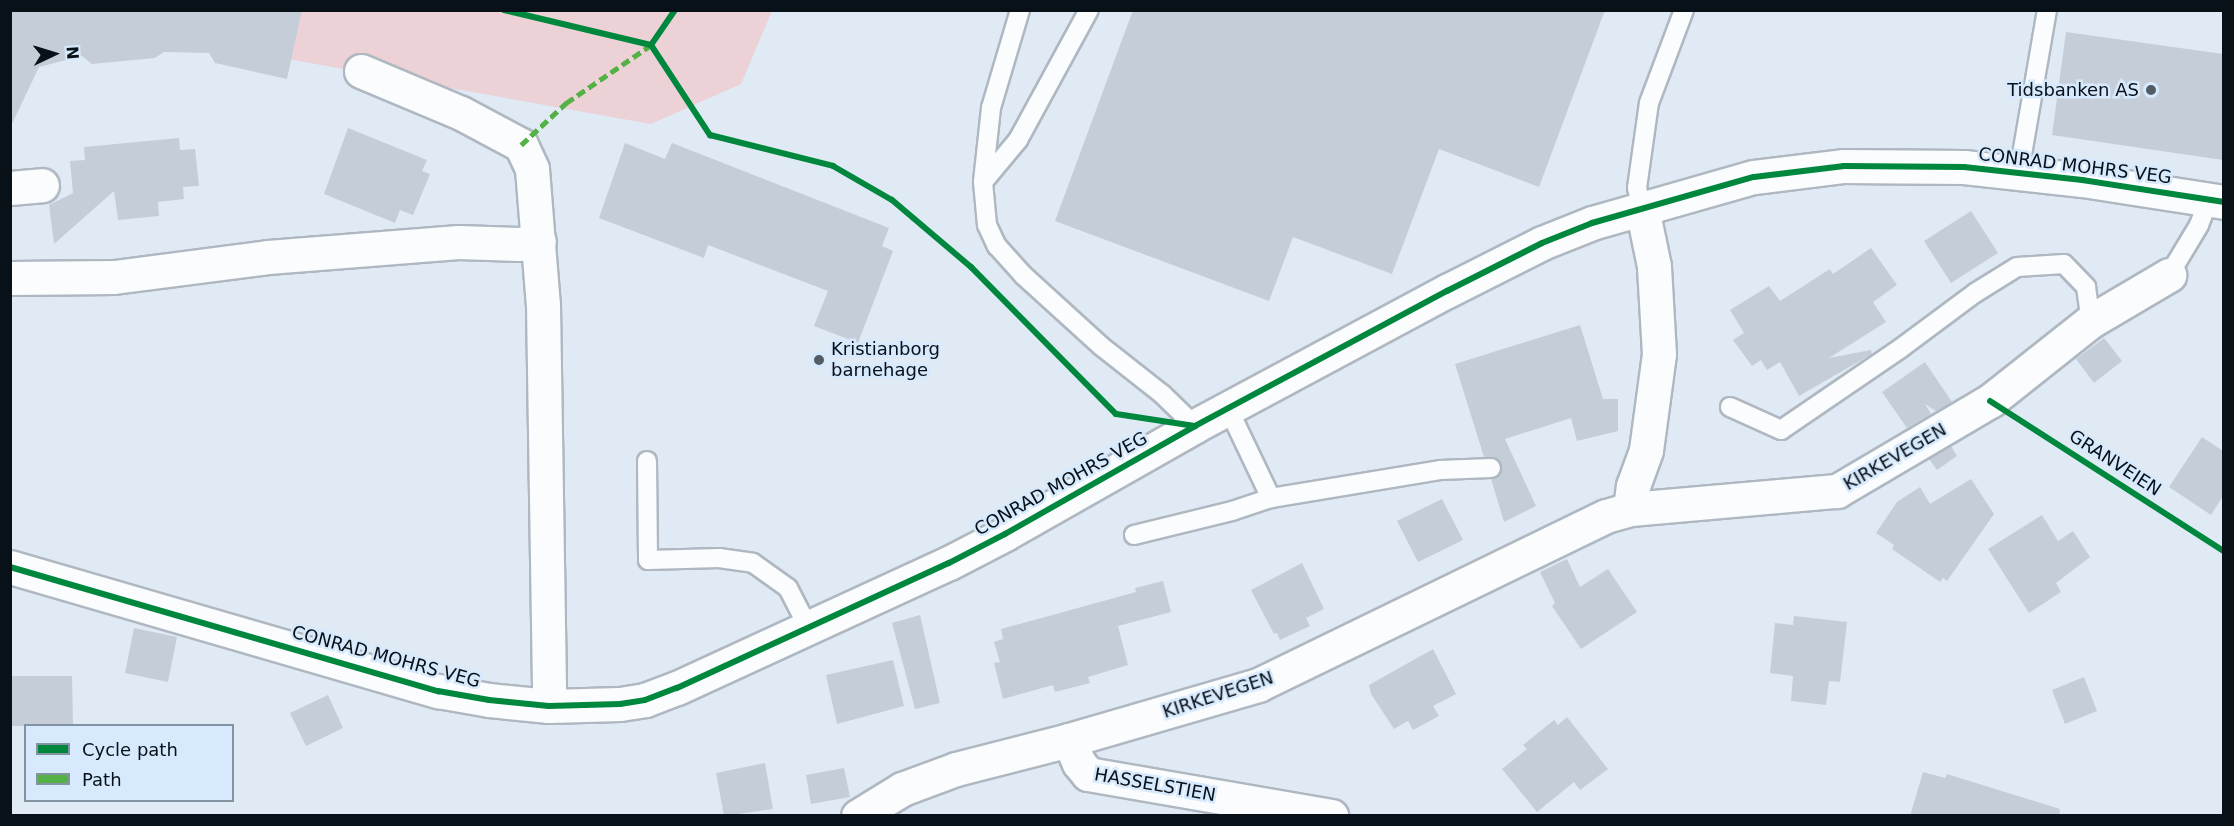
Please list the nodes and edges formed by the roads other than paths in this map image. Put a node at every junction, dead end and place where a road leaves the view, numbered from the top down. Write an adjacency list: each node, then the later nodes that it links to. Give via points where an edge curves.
1 (1020, 10): 7 (lane, via 991,108)
2 (1089, 10): 7 (lane, via 1018,140)
3 (1684, 10): 9 (lane, via 1649,103 1637,188)
4 (2047, 10): 6 (lane)
5 (361, 71): 10 (street, via 460,113 521,145 532,169)
6 (2019, 172): 8 (street, CONRAD MOHRS VEG); 9 (street, CONRAD MOHRS VEG, via 1901,165 1798,170 1754,177)
7 (983, 182): 16 (lane, via 987,225 997,246 1101,346)
8 (2216, 200): 11 (lane)
9 (1642, 208): 15 (street, CONRAD MOHRS VEG, via 1542,243); 20 (street, via 1654,266 1659,354 1646,450 1633,486)
10 (539, 241): 12 (street, via 458,242 304,254 114,277); 24 (street)
11 (2169, 275): 13 (street, KIRKEVEGEN)
12 (10, 278)
13 (2091, 321): 14 (lane, via 2086,287 2064,264 2017,267 1780,430); 20 (street, KIRKEVEGEN, via 1990,401 1837,491)
14 (1730, 407)
15 (1228, 408): 16 (street, CONRAD MOHRS VEG); 19 (lane)
16 (1195, 426): 23 (street, CONRAD MOHRS VEG, via 1005,534)
17 (647, 461): 23 (lane, via 648,560 720,558 753,563 788,588)
18 (1491, 468): 19 (lane, via 1440,470)
19 (1270, 498): 21 (lane)
20 (1630, 509): 25 (street, KIRKEVEGEN, via 1606,516 1258,685)
21 (1134, 536)
22 (10, 567): 24 (street, CONRAD MOHRS VEG, via 438,691)
23 (808, 627): 24 (street, CONRAD MOHRS VEG, via 645,699 608,705)
24 (549, 706)
25 (1069, 740): 26 (street, KIRKEVEGEN, via 956,769 902,789); 27 (street, HASSELSTIEN, via 1088,774)
26 (858, 816)
27 (1332, 816)

